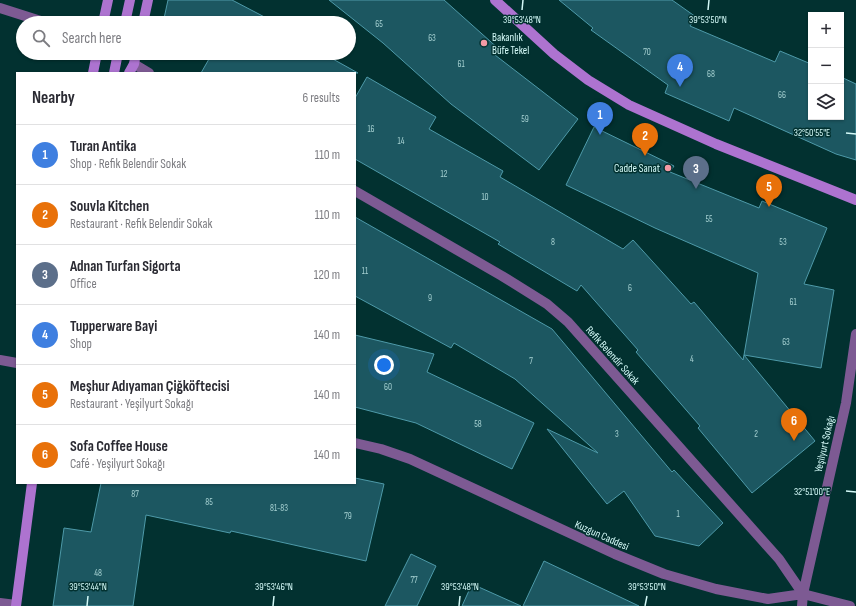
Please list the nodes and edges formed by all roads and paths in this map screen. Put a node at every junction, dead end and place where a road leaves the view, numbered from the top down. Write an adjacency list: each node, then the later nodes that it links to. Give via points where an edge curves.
1 (108, 0): 7 (main road)
2 (130, 0): 8 (main road)
3 (148, 0): 9 (main road)
4 (495, 0): 17 (main road, via 554,54 588,80 629,105 716,144)
5 (0, 8): 6 (street)
6 (25, 16)
7 (105, 16)
8 (127, 16)
9 (145, 16)
10 (96, 60): 13 (main road)
11 (117, 60): 14 (main road)
12 (131, 69): 15 (street)
13 (93, 72)
14 (114, 72)
15 (144, 72)
16 (356, 191): 23 (street, Refik Belendir Sokak, via 502,276 547,304 568,322 779,559)
17 (856, 200)
18 (856, 334): 23 (street, Yeşilyurt Sokağı, via 846,403)
19 (0, 360): 20 (street)
20 (16, 363)
21 (356, 443): 23 (street, Kuzgun Caddesi, via 410,458 615,554 664,574 768,599)
22 (32, 484): 25 (main road)
23 (803, 594): 26 (street, Yeşilyurt Sokağı); 27 (street, Kuzgun Caddesi)
24 (0, 603): 25 (street)
25 (16, 606)
26 (802, 606)
27 (850, 606)

